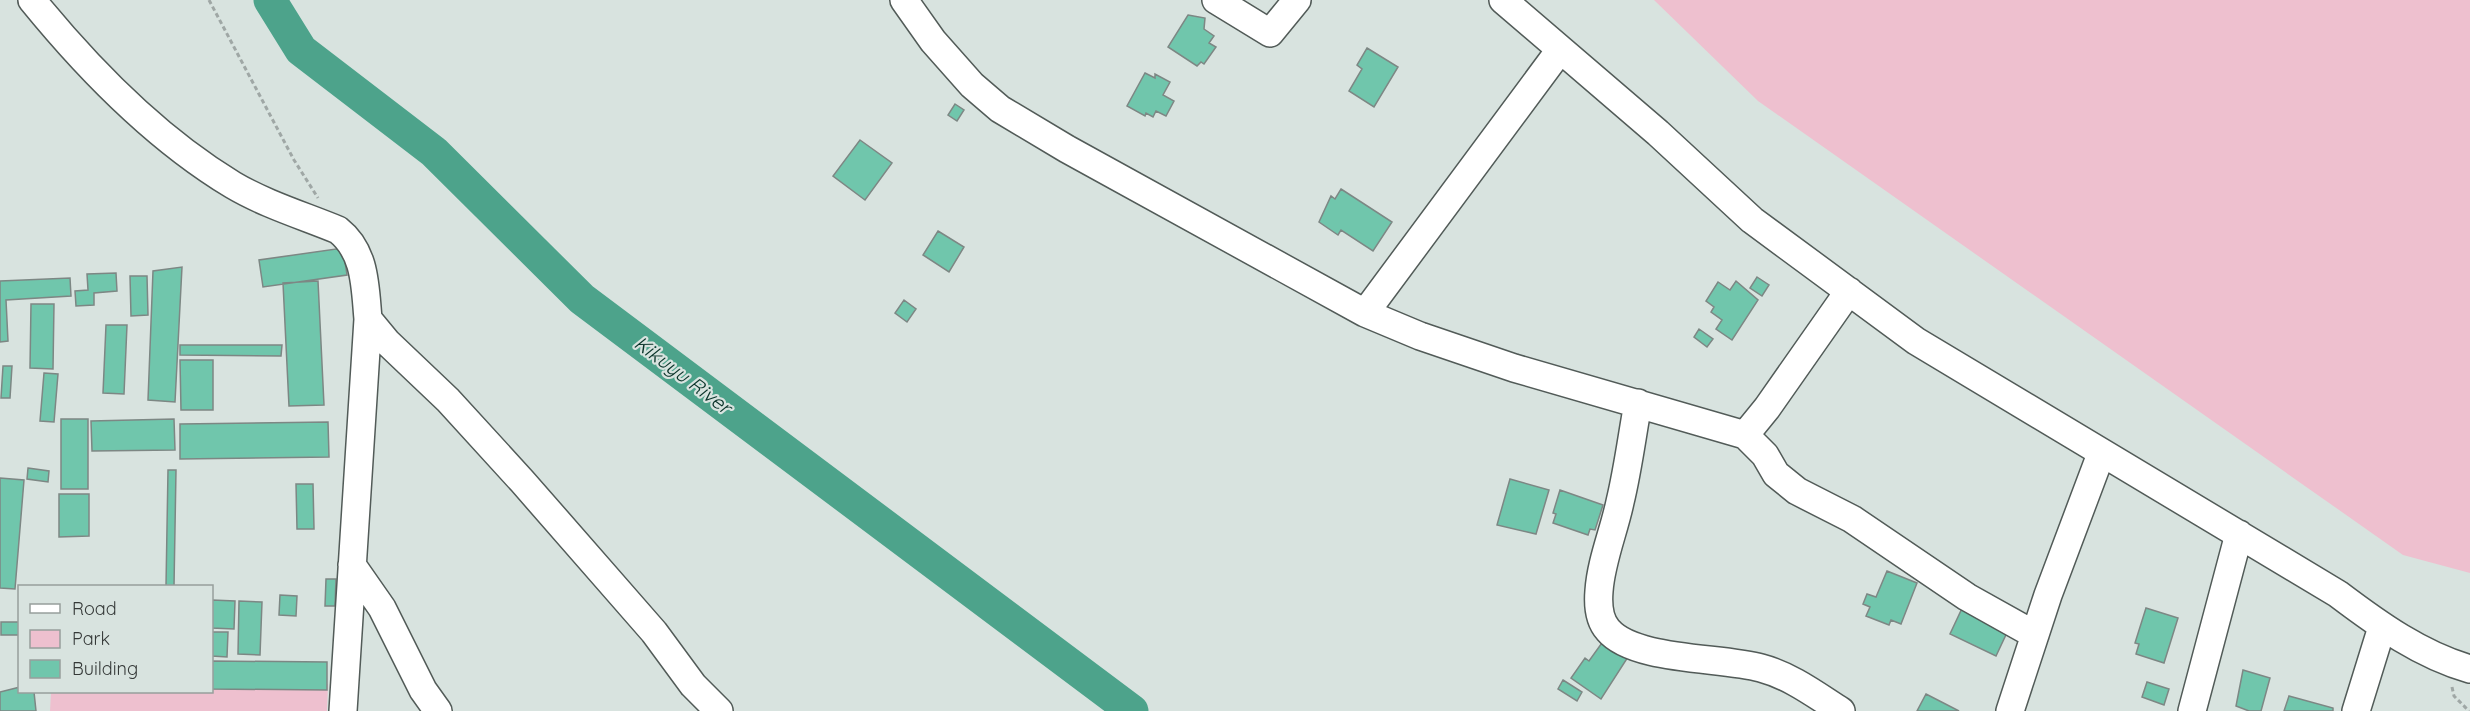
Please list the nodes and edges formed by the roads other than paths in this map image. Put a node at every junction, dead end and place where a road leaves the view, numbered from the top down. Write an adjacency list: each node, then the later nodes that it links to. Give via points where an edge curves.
1 (32, 0): 9 (street, via 108,85 175,146 235,186 338,230 348,238 362,265)
2 (904, 0): 8 (street, via 933,41 972,85 1000,109)
3 (1216, 0): 4 (street, via 1270,33)
4 (1297, 0)
5 (1503, 0): 6 (street)
6 (1560, 50): 7 (street, via 1752,220); 8 (street)
7 (1849, 291): 11 (street); 12 (street, via 1916,341)
8 (1365, 313): 10 (street, via 1514,368)
9 (368, 319): 14 (street); 20 (street, via 522,480)
10 (1638, 403): 11 (street); 21 (street, via 1599,590 1600,612 1607,630 1643,649 1762,668 1791,680)
11 (1745, 435): 16 (street, via 1765,455 1776,474 1797,491 1852,519 1967,597)
12 (2101, 453): 13 (street); 16 (street)
13 (2239, 534): 15 (street, via 2338,594); 23 (street)
14 (352, 565): 18 (street); 19 (street, via 382,608 423,690)
15 (2382, 627): 17 (street, via 2444,662); 24 (street)
16 (2036, 635): 22 (street)
17 (2470, 669)
18 (343, 711)
19 (438, 711)
20 (718, 711)
21 (1841, 711)
22 (2009, 711)
23 (2192, 711)
24 (2356, 711)

